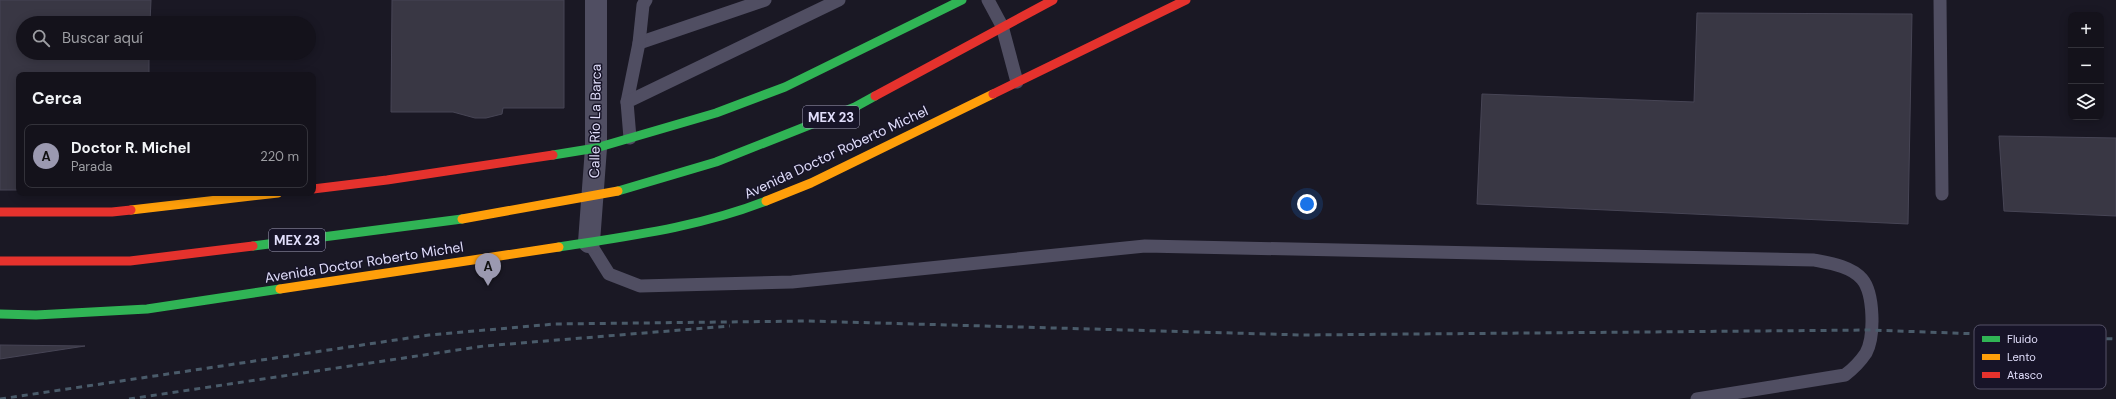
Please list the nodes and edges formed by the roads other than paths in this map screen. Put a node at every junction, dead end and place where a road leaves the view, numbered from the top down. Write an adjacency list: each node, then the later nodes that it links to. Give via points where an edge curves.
1 (596, 0): 15 (street, Calle Río La Barca)
2 (646, 0): 11 (lane, via 643,5)
3 (765, 0): 11 (lane)
4 (839, 0): 13 (lane)
5 (962, 0): 14 (main road, via 786,87 716,113)
6 (988, 0): 10 (lane)
7 (1052, 0): 10 (main road, Avenida Doctor Roberto Michel / MEX 23)
8 (1186, 0): 12 (main road, Avenida Doctor Roberto Michel)
9 (1940, 0): 17 (lane)
10 (1002, 26): 12 (lane); 19 (main road, Avenida Doctor Roberto Michel / MEX 23, via 855,107 716,162)
11 (639, 43): 13 (lane)
12 (1017, 82): 21 (main road, Avenida Doctor Roberto Michel, via 811,183 741,211 657,232)
13 (628, 102): 14 (lane)
14 (630, 138): 15 (main road)
15 (596, 148): 16 (main road); 19 (street, Calle Río La Barca)
16 (316, 189)
17 (1942, 194)
18 (252, 196): 20 (main road, via 112,212)
19 (593, 196): 21 (street, Calle Río La Barca); 22 (main road, Avenida Doctor Roberto Michel / MEX 23, via 481,217 130,261)
20 (0, 212)
21 (589, 242): 23 (main road, Avenida Doctor Roberto Michel, via 148,309 36,315); 24 (lane, via 609,274 640,286 792,282 1145,246 1814,260 1837,265 1862,278 1871,304 1870,338 1866,352 1856,366 1845,375)
22 (0, 261)
23 (0, 314)
24 (1697, 399)

